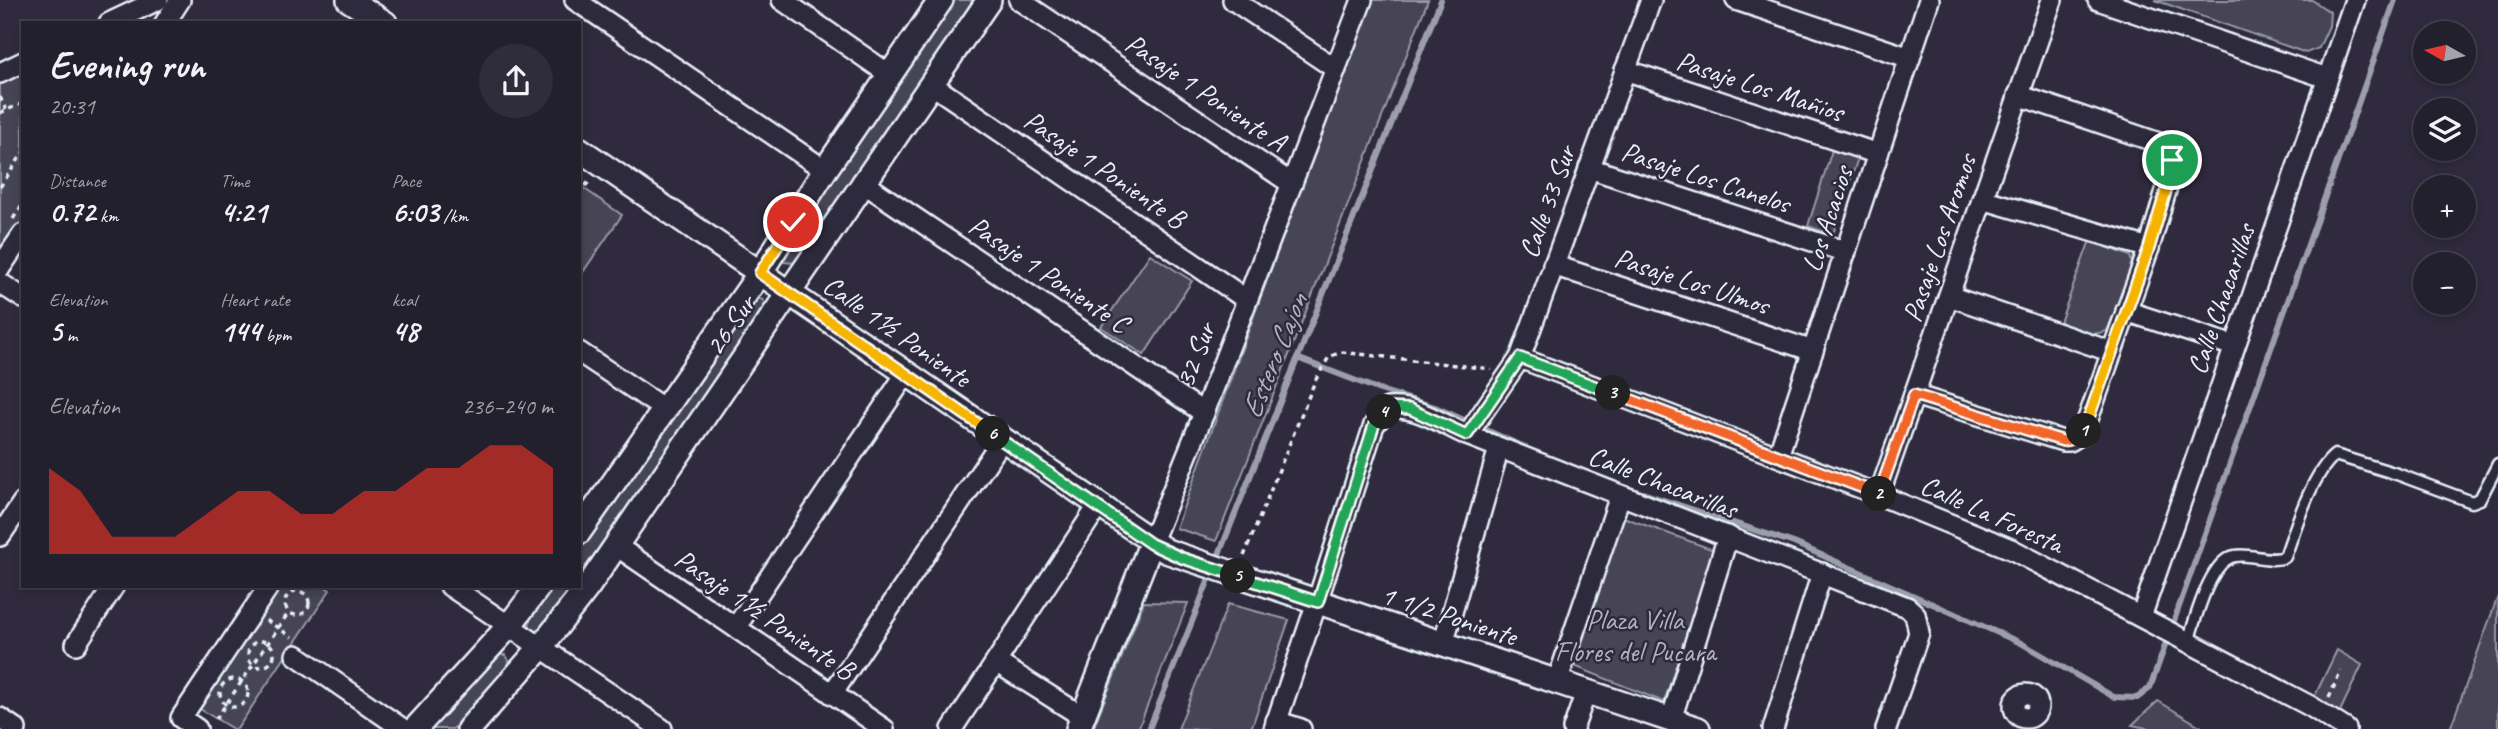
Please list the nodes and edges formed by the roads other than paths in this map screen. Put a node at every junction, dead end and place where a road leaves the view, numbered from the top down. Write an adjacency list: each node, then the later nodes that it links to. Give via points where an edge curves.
1 (158, 0): 17 (street)
2 (180, 0): 18 (street)
3 (349, 0): 19 (street)
4 (575, 0): 32 (street)
5 (782, 0): 25 (street)
6 (941, 0): 25 (street, 26 Sur)
7 (989, 0): 27 (street, 26 Sur)
8 (1019, 0): 34 (street, Pasaje 1 Poniente A)
9 (1233, 0): 22 (street)
10 (1362, 0): 22 (street, 32 Sur)
11 (1651, 0): 23 (street, Calle 33 Sur)
12 (1735, 0): 20 (street)
13 (1930, 0): 20 (street, Los Acacios)
14 (2052, 0): 28 (street, Pasaje Los Aromos)
15 (2098, 0): 26 (street)
16 (2353, 1): 26 (street, Calle Chacarillas)
17 (113, 21)
18 (166, 21)
19 (382, 21)
20 (1910, 58): 30 (street, Los Acacios)
21 (21, 63): 24 (street)
22 (1336, 69): 34 (street, 32 Sur)
23 (1625, 70): 30 (street, Pasaje Los Mañios); 31 (street, Calle 33 Sur)
24 (0, 73)
25 (890, 75): 32 (street, 26 Sur)
26 (2328, 78): 48 (street, Calle Chacarillas)
27 (931, 84): 33 (street, 26 Sur); 46 (street, Pasaje 1 Poniente B)
28 (2018, 95): 35 (street, Pasaje Los Aromos); 37 (street, via 2152,139 2169,152 2171,174)
29 (581, 150): 41 (street, Calle 1½ Poniente)
30 (1878, 154): 38 (street, Los Acacios)
31 (1589, 169): 38 (street, Pasaje Los Canelos); 39 (street, Calle 33 Sur)
32 (825, 170): 41 (street, 26 Sur)
33 (862, 182): 43 (street, 26 Sur); 56 (street, Pasaje 1 Poniente C)
34 (1292, 184): 46 (street, 32 Sur)
35 (1982, 199): 37 (street); 44 (street, Pasaje Los Aromos)
36 (21, 237): 40 (street)
37 (2149, 248): 47 (street)
38 (1846, 252): 49 (street, Los Acacios)
39 (1553, 265): 49 (street, Pasaje Los Ulmos); 52 (street, Calle 33 Sur)
40 (0, 268)
41 (760, 273): 43 (street, Calle 1½ Poniente); 55 (street, 26 Sur)
42 (0, 283): 45 (street)
43 (789, 292): 53 (street, Calle 1½ Poniente); 70 (street, 26 Sur)
44 (1949, 296): 50 (street); 54 (street, Pasaje Los Aromos)
45 (21, 297)
46 (1248, 300): 56 (street, 32 Sur)
47 (2126, 312): 48 (street); 50 (street)
48 (2234, 346): 78 (street, Calle Chacarillas)
49 (1813, 351): 60 (street, Los Acacios)
50 (2112, 352): 54 (street, via 2083,433 2070,441)
51 (581, 353): 55 (street)
52 (1515, 364): 57 (street, Calle 33 Sur); 60 (street, Calle La Foresta)
53 (906, 374): 58 (street, Calle 1½ Poniente); 80 (street)
54 (1914, 395): 62 (street, Pasaje Los Aromos)
55 (664, 409): 66 (street, 26 Sur)
56 (1205, 413): 69 (street, 32 Sur)
57 (1467, 435): 59 (street, Calle Chacarillas); 77 (street, Calle Chacarillas, via 1410,409 1388,408 1374,425)
58 (1002, 440): 65 (street, Calle 1½ Poniente); 89 (street)
59 (1499, 448): 63 (street, Calle Chacarillas); 83 (street)
60 (1778, 456): 62 (street, Calle La Foresta)
61 (2498, 464): 81 (lane, via 2480,499 2472,502 2335,455 2318,475 2285,557 2234,556 2225,560)
62 (1879, 495): 78 (street, Calle La Foresta, via 2011,549)
63 (1620, 496): 68 (street, Calle Chacarillas); 87 (street)
64 (21, 505): 67 (street)
65 (1098, 506): 69 (street, Calle 1½ Poniente); 86 (street)
66 (582, 523)
67 (0, 536)
68 (1728, 536): 71 (street, Calle Chacarillas); 91 (street)
69 (1151, 544): 72 (street, Calle 1½ Poniente); 92 (street, 32 Sur)
70 (615, 545): 80 (street, Pasaje 1½ Poniente B); 84 (street, 26 Sur)
71 (1822, 573): 105 (street); 106 (street, Calle Chacarillas, via 1915,614 1919,633)
72 (1261, 583): 77 (street, 1 1/2 Poniente)
73 (113, 588): 82 (street)
74 (268, 588): 93 (street)
75 (453, 588): 79 (street)
76 (538, 588): 79 (street)
77 (1318, 602): 83 (street, 1 1/2 Poniente); 94 (street)
78 (2148, 621): 81 (street, Calle La Foresta)
79 (509, 626): 84 (street); 97 (street)
80 (736, 627): 89 (street, Pasaje 1½ Poniente B)
81 (2184, 640): 107 (street, Calle La Foresta)
82 (76, 644)
83 (1443, 644): 87 (street, 1 1/2 Poniente)
84 (541, 647): 98 (street, 26 Sur); 99 (street)
85 (296, 648): 96 (street)
86 (996, 662): 92 (street); 101 (street)
87 (1557, 682): 88 (street, 1 1/2 Poniente)
88 (1586, 692): 91 (street, 1 1/2 Poniente); 103 (street)
89 (832, 694): 100 (street, Pasaje 1½ Poniente B)
90 (0, 718): 95 (street)
91 (1671, 720): 104 (street, 1 1/2 Poniente)
92 (1081, 723)
93 (189, 724)
94 (1275, 725): 102 (street)
95 (16, 729)
96 (403, 729)
97 (415, 729)
98 (469, 729)
99 (662, 729)
100 (884, 729)
101 (952, 729)
102 (1301, 729)
103 (1573, 729)
104 (1698, 729)
105 (1773, 729)
106 (1886, 729)
107 (2346, 729)

